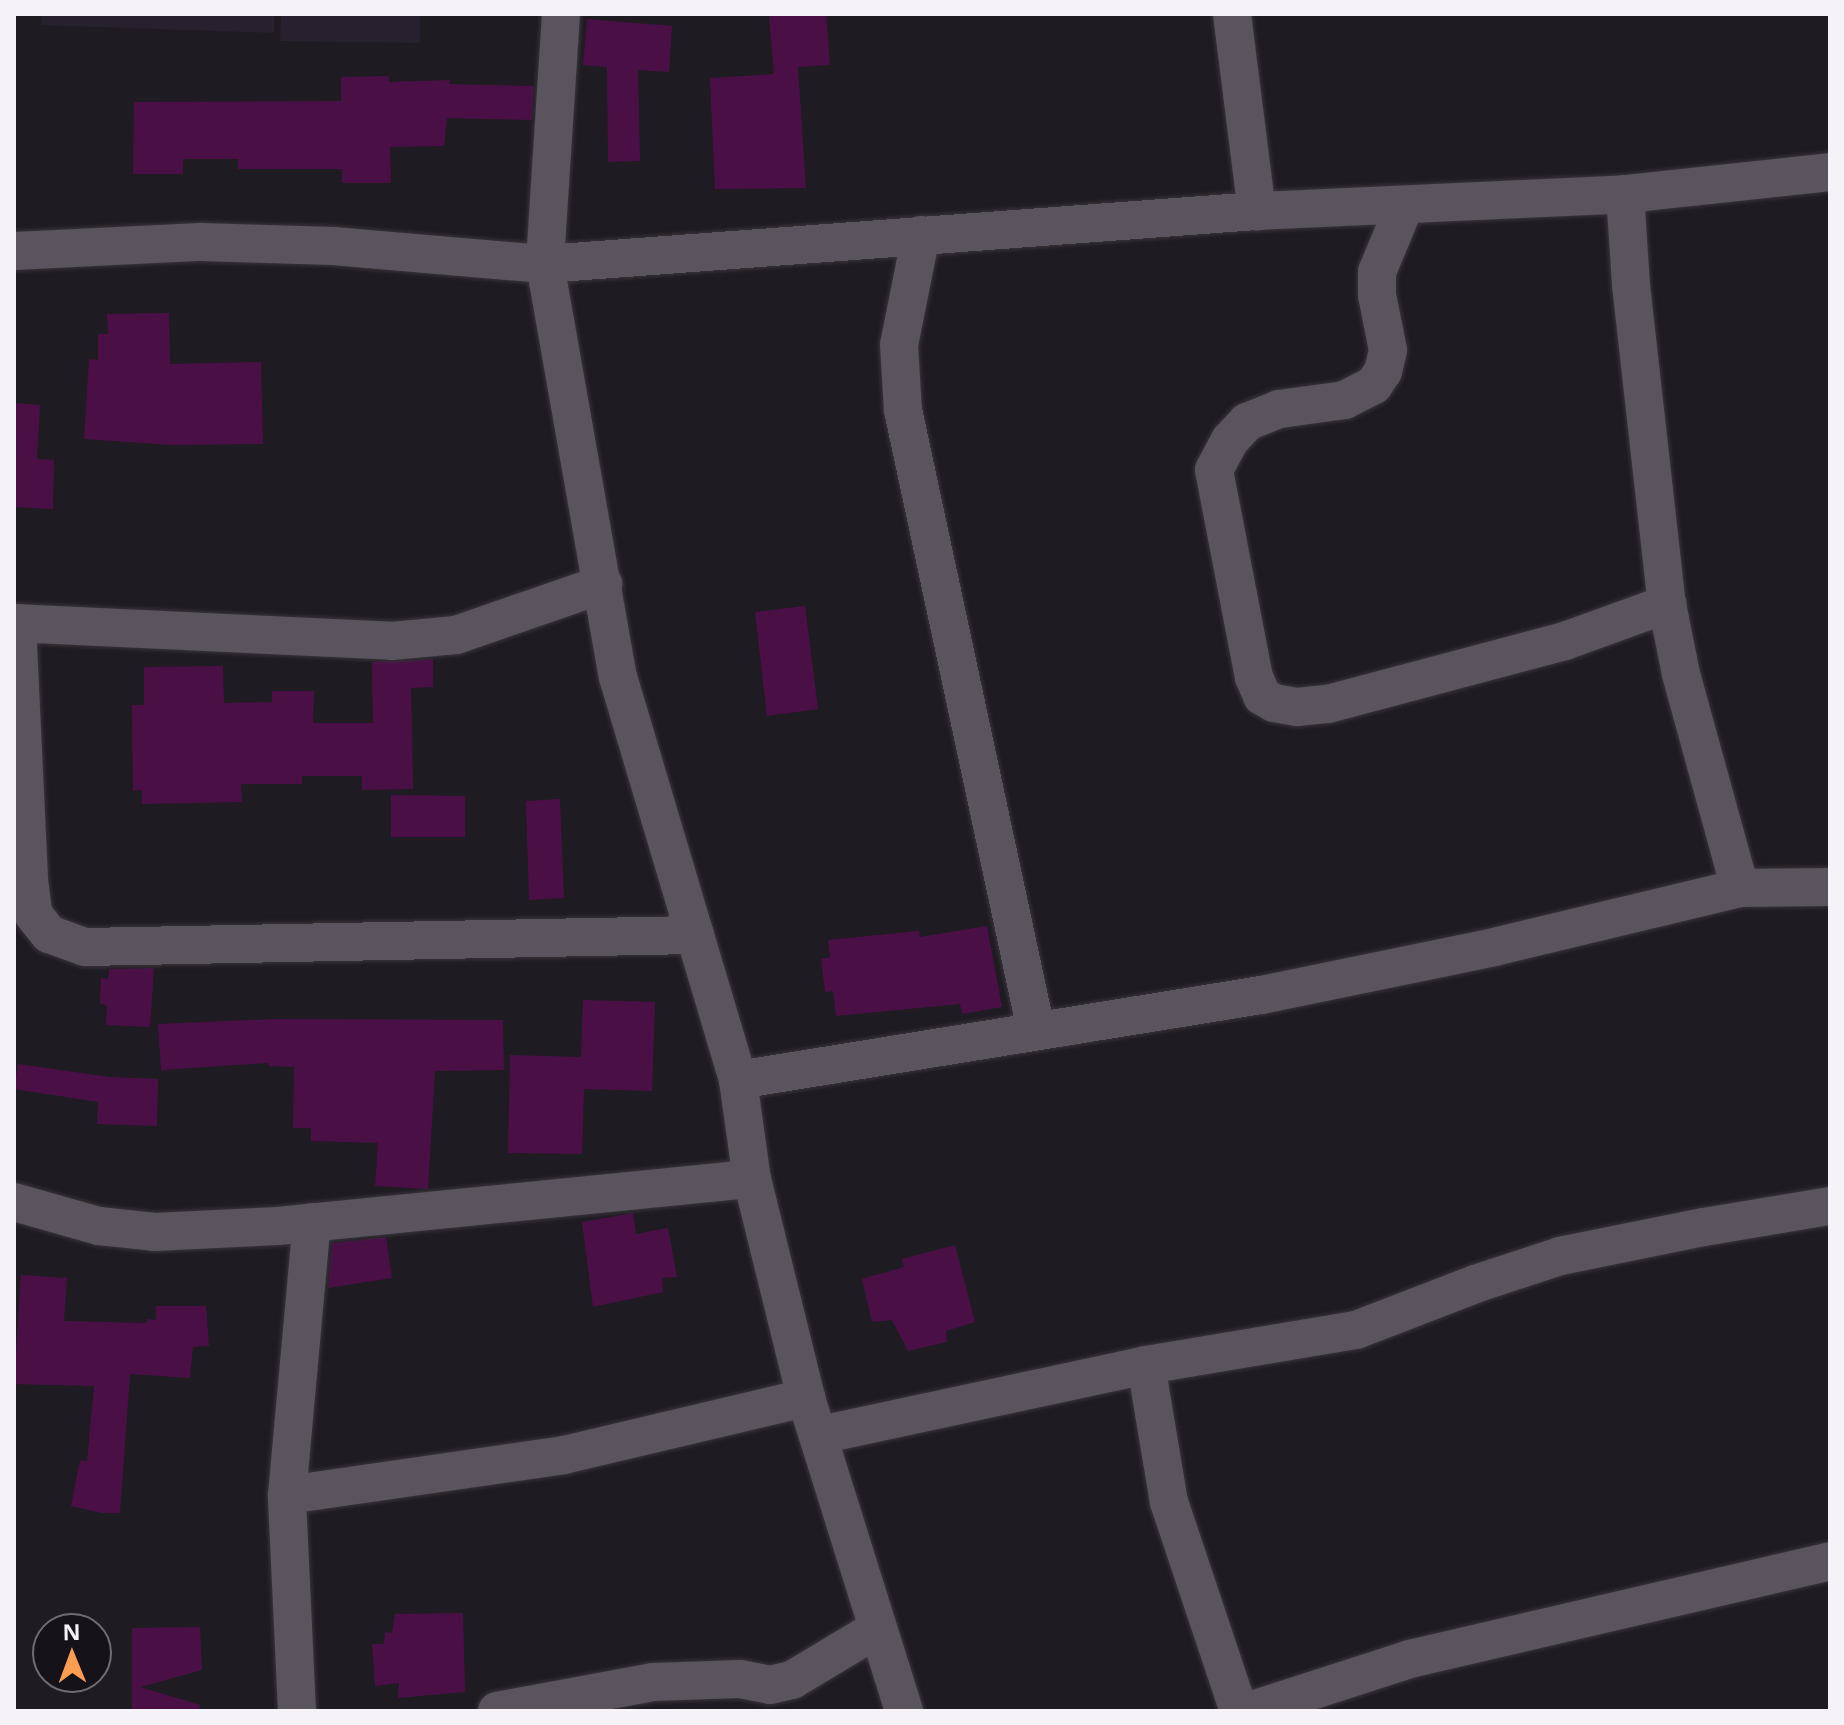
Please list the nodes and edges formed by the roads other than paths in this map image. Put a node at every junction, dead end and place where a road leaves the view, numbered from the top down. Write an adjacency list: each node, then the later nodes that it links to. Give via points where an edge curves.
1 (561, 14): 9 (street)
2 (1232, 14): 6 (street)
3 (1830, 172): 4 (street)
4 (1625, 194): 5 (street); 11 (street)
5 (1404, 207): 6 (street); 11 (street, via 1377,272 1388,350 1374,385 1345,400 1279,409 1247,422 1214,470 1262,696 1297,707 1328,704 1565,641)
6 (1257, 211): 7 (street)
7 (921, 235): 9 (street); 16 (street, via 899,345 903,410)
8 (14, 251): 9 (street, via 201,242 333,246)
9 (545, 264): 10 (street)
10 (603, 584): 12 (street, via 456,635 392,641); 15 (street, via 618,677)
11 (1667, 604): 14 (street)
12 (16, 623): 15 (street, via 29,879 33,914 49,934 85,947)
13 (1830, 887): 14 (street)
14 (1740, 888): 16 (street, via 1261,995)
15 (695, 935): 17 (street)
16 (1036, 1030): 17 (street)
17 (738, 1080): 18 (street)
18 (752, 1179): 21 (street); 23 (street)
19 (14, 1202): 21 (street, via 99,1226 155,1232)
20 (1830, 1206): 22 (street, via 1560,1256 1356,1330)
21 (312, 1222): 25 (street)
22 (1146, 1365): 24 (street); 31 (street, via 1169,1502)
23 (806, 1398): 24 (street); 25 (street, via 564,1455)
24 (820, 1435): 27 (street)
25 (287, 1495): 28 (street)
26 (1830, 1561): 32 (street, via 1410,1659)
27 (877, 1629): 29 (street, via 792,1680 770,1685 740,1679 653,1682); 30 (street)
28 (297, 1711)
29 (497, 1711)
30 (904, 1711)
31 (1239, 1711)
32 (1249, 1711)

